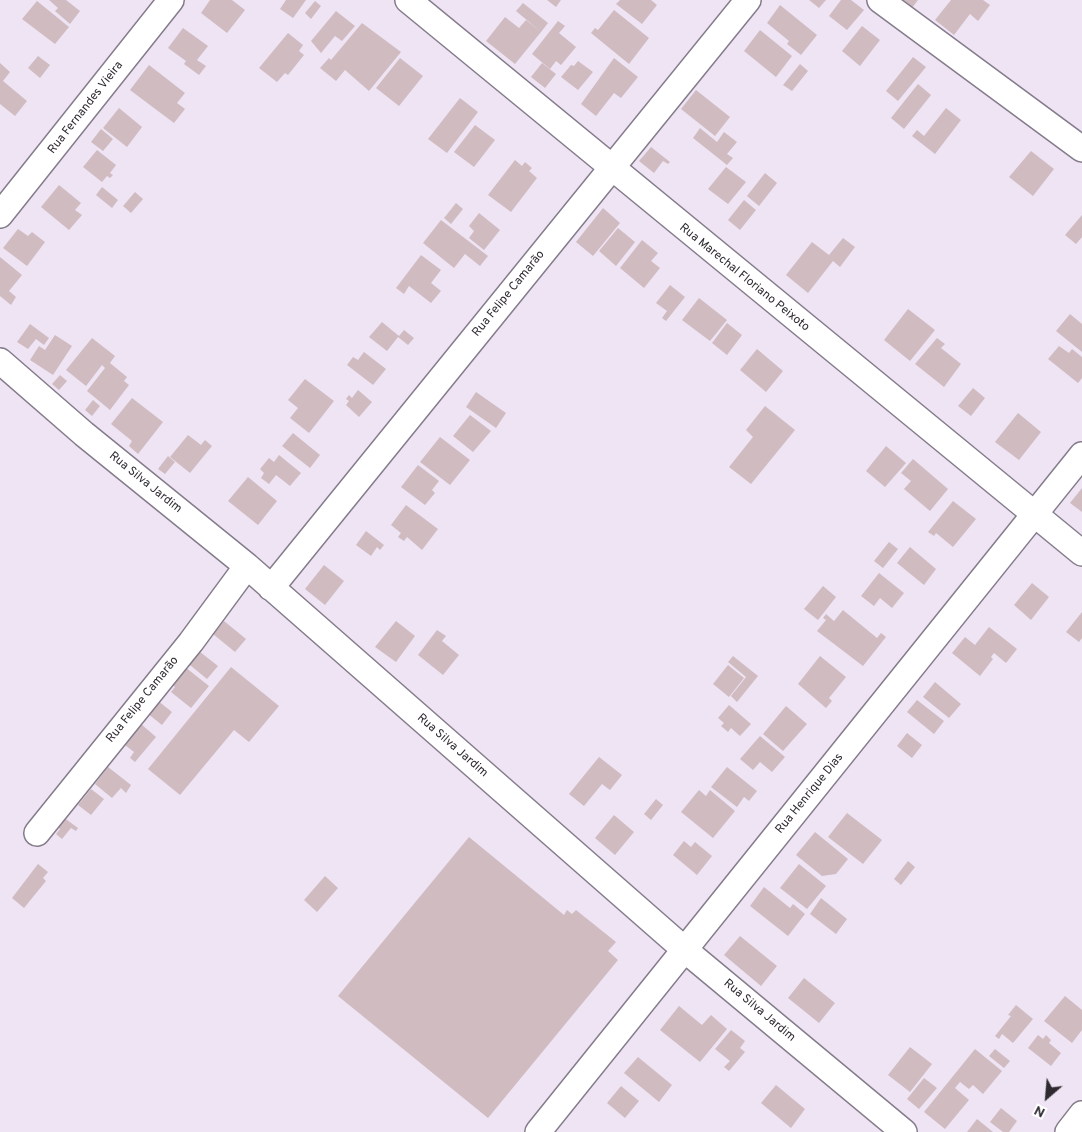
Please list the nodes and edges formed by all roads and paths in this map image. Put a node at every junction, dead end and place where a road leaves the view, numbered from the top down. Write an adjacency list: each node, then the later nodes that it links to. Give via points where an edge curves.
1 (171, 0): 7 (street, Rua Fernandes Vieira)
2 (408, 0): 6 (street, Rua Marechal Floriano Peixoto)
3 (748, 0): 6 (street, Rua Felipe Camarão)
4 (880, 0): 5 (street)
5 (1082, 149)
6 (611, 169): 10 (street, Rua Marechal Floriano Peixoto); 13 (street, Rua Felipe Camarão)
7 (0, 215)
8 (0, 361): 12 (street, Rua Silva Jardim, via 84,434)
9 (1082, 455): 10 (street, Rua Henrique Dias)
10 (1034, 514): 11 (street, Rua Marechal Floriano Peixoto); 15 (street, Rua Henrique Dias)
11 (1082, 553)
12 (247, 566): 13 (street, Rua Silva Jardim); 14 (street, Rua Felipe Camarão)
13 (271, 588): 15 (street, Rua Silva Jardim)
14 (38, 833)
15 (685, 950): 17 (street, Rua Henrique Dias); 18 (street, Rua Silva Jardim)
16 (1082, 1114): 19 (street)
17 (538, 1132)
18 (904, 1132)
19 (1068, 1132)

